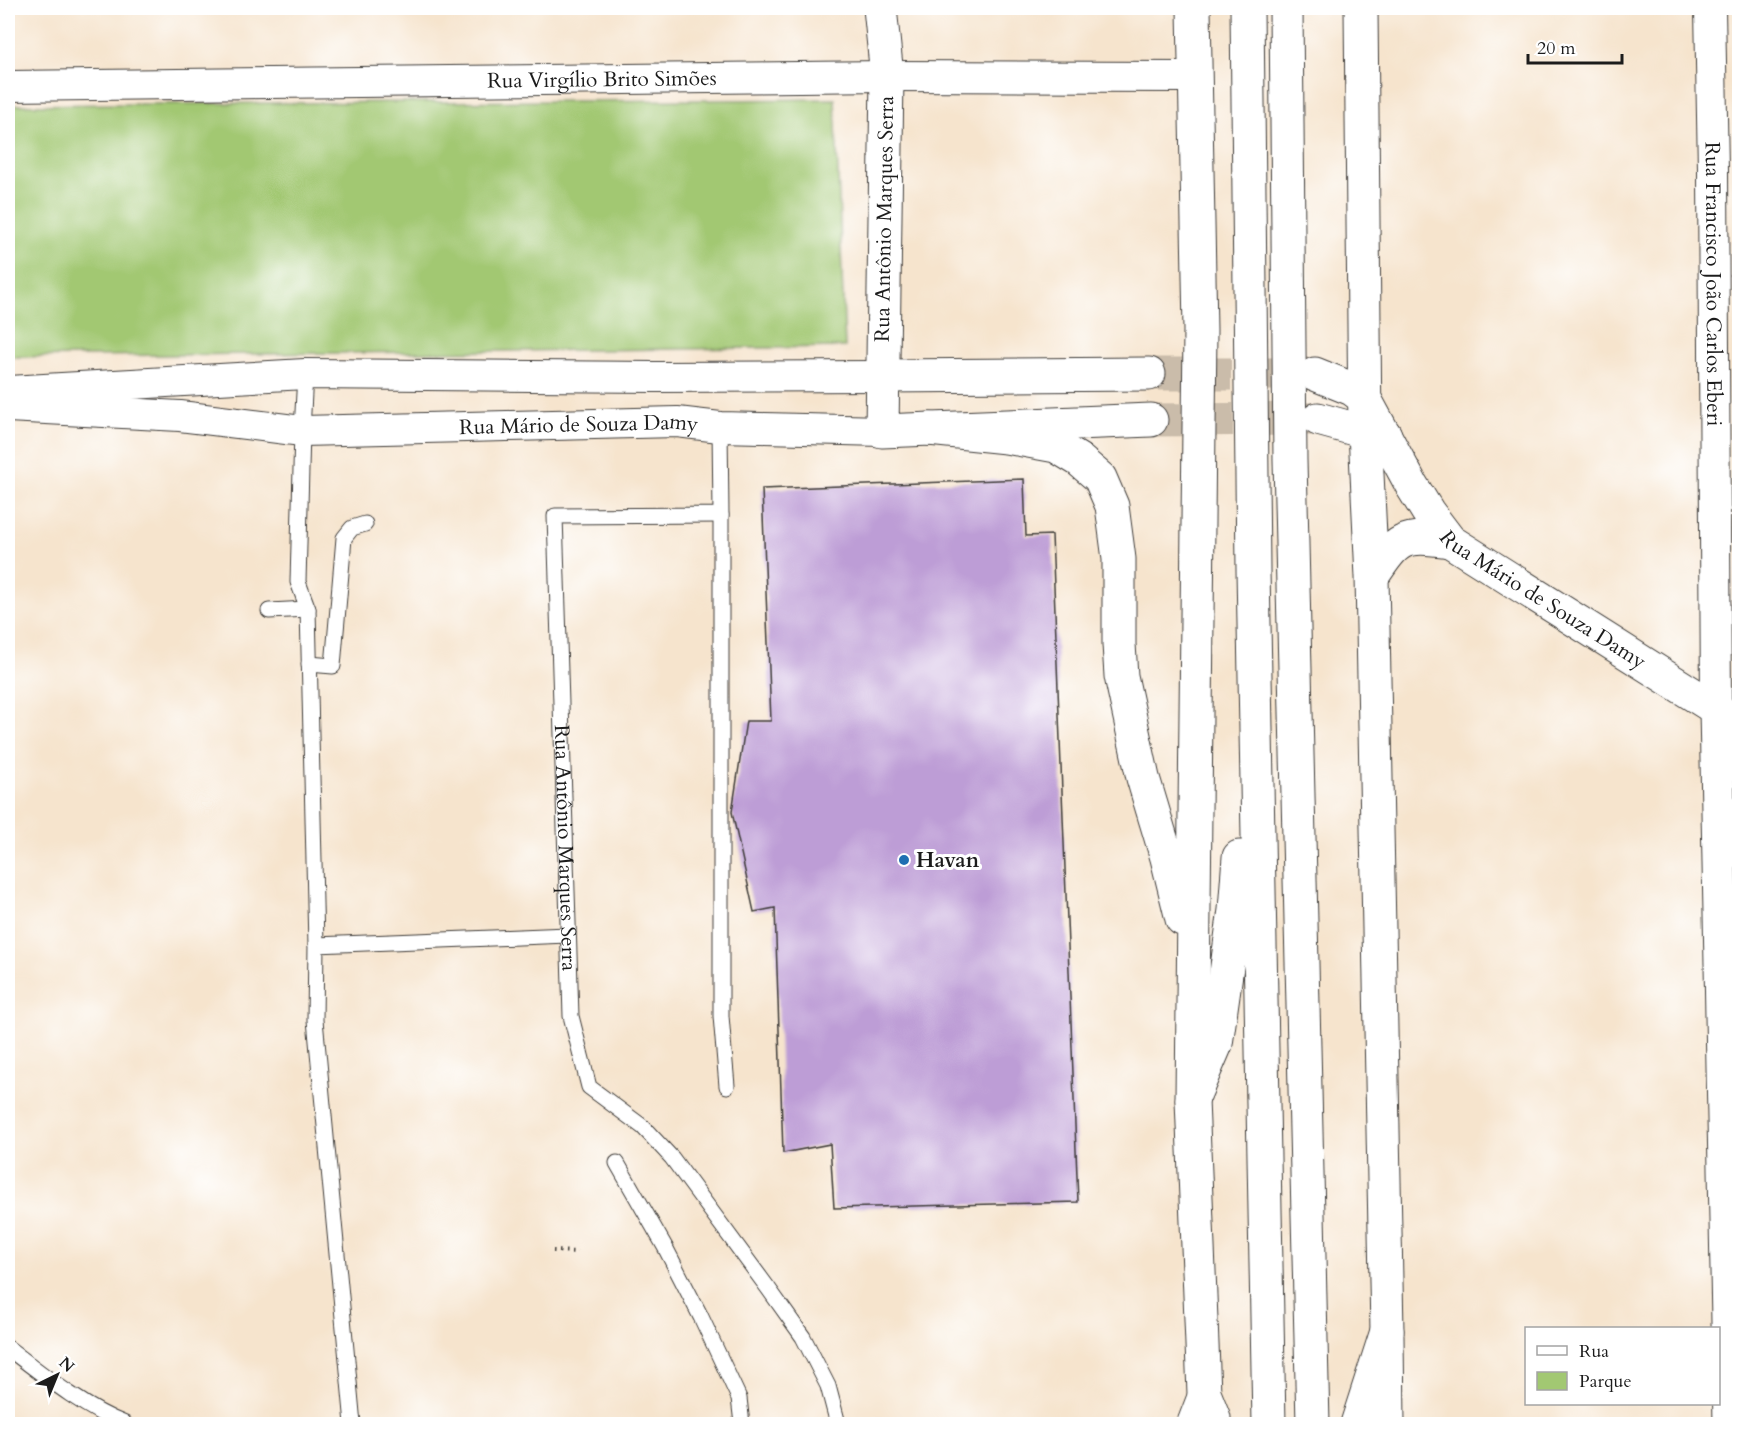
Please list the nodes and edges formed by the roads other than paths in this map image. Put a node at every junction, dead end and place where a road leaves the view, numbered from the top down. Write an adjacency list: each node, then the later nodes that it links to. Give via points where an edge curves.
1 (880, 8): 7 (main road, Rua Antônio Marques Serra)
2 (1194, 8): 8 (main road)
3 (1247, 8): 29 (main road)
4 (1286, 8): 50 (main road, via 1290,460)
5 (1361, 8): 17 (main road)
6 (1710, 8): 10 (street, Rua Francisco João Carlos Eberi)
7 (887, 76): 8 (street, Rua Virgílio Brito Simões); 9 (street, Rua Virgílio Brito Simões); 14 (main road, Rua Antônio Marques Serra)
8 (1196, 77): 38 (main road, via 1200,330)
9 (8, 86)
10 (1726, 171): 34 (street, Rua Francisco João Carlos Eberi)
11 (305, 374): 15 (street); 16 (street); 23 (lane)
12 (1149, 374): 14 (main road)
13 (1316, 374): 17 (main road)
14 (882, 376): 15 (street); 24 (main road, Rua Antônio Marques Serra)
15 (656, 377): 21 (street)
16 (8, 392)
17 (1365, 399): 25 (main road)
18 (8, 408): 23 (street, Rua Mário de Souza Damy, via 180,416)
19 (1318, 419): 25 (main road)
20 (1151, 420): 22 (main road, Rua Mário de Souza Damy)
21 (720, 427): 23 (street, Rua Mário de Souza Damy, via 677,422); 24 (street, Rua Mário de Souza Damy); 26 (lane)
22 (929, 429): 24 (main road, Rua Mário de Souza Damy); 38 (main road, via 1006,436 1056,446 1100,478 1112,506 1119,559 1121,676 1143,778 1182,922 1190,988)
23 (302, 431): 31 (lane, via 298,582)
24 (882, 431)
25 (1375, 434): 28 (main road, Rua Mário de Souza Damy); 30 (main road)
26 (721, 515): 35 (lane, Rua Antônio Marques Serra, via 555,516); 37 (lane, via 721,1016)
27 (365, 524): 33 (lane, via 352,528 344,538 333,666)
28 (1450, 541): 30 (main road, via 1424,537 1406,540 1390,550); 34 (main road, Rua Mário de Souza Damy)
29 (1253, 570): 38 (main road, via 1235,910 1216,1044); 49 (main road)
30 (1372, 577): 40 (main road)
31 (308, 609): 32 (lane); 33 (lane)
32 (269, 611)
33 (309, 664): 36 (lane)
34 (1728, 716): 53 (main road, Rua Francisco João Carlos Eberi)
35 (568, 935): 36 (lane); 46 (lane, Rua Antônio Marques Serra, via 571,1016 589,1087 643,1127 672,1158 803,1337 828,1386)
36 (316, 945): 44 (lane, via 315,1020)
37 (727, 1086)
38 (1192, 1100): 42 (main road)
39 (617, 1163): 45 (lane, via 701,1317 739,1398)
40 (1387, 1331): 51 (main road); 52 (main road)
41 (8, 1348): 43 (lane, via 91,1408)
42 (1204, 1394): 47 (street); 48 (main road)
43 (125, 1425)
44 (353, 1425)
45 (742, 1425)
46 (838, 1425)
47 (1192, 1425)
48 (1215, 1425)
49 (1269, 1425)
50 (1313, 1425)
51 (1357, 1425)
52 (1388, 1425)
53 (1730, 1425)

